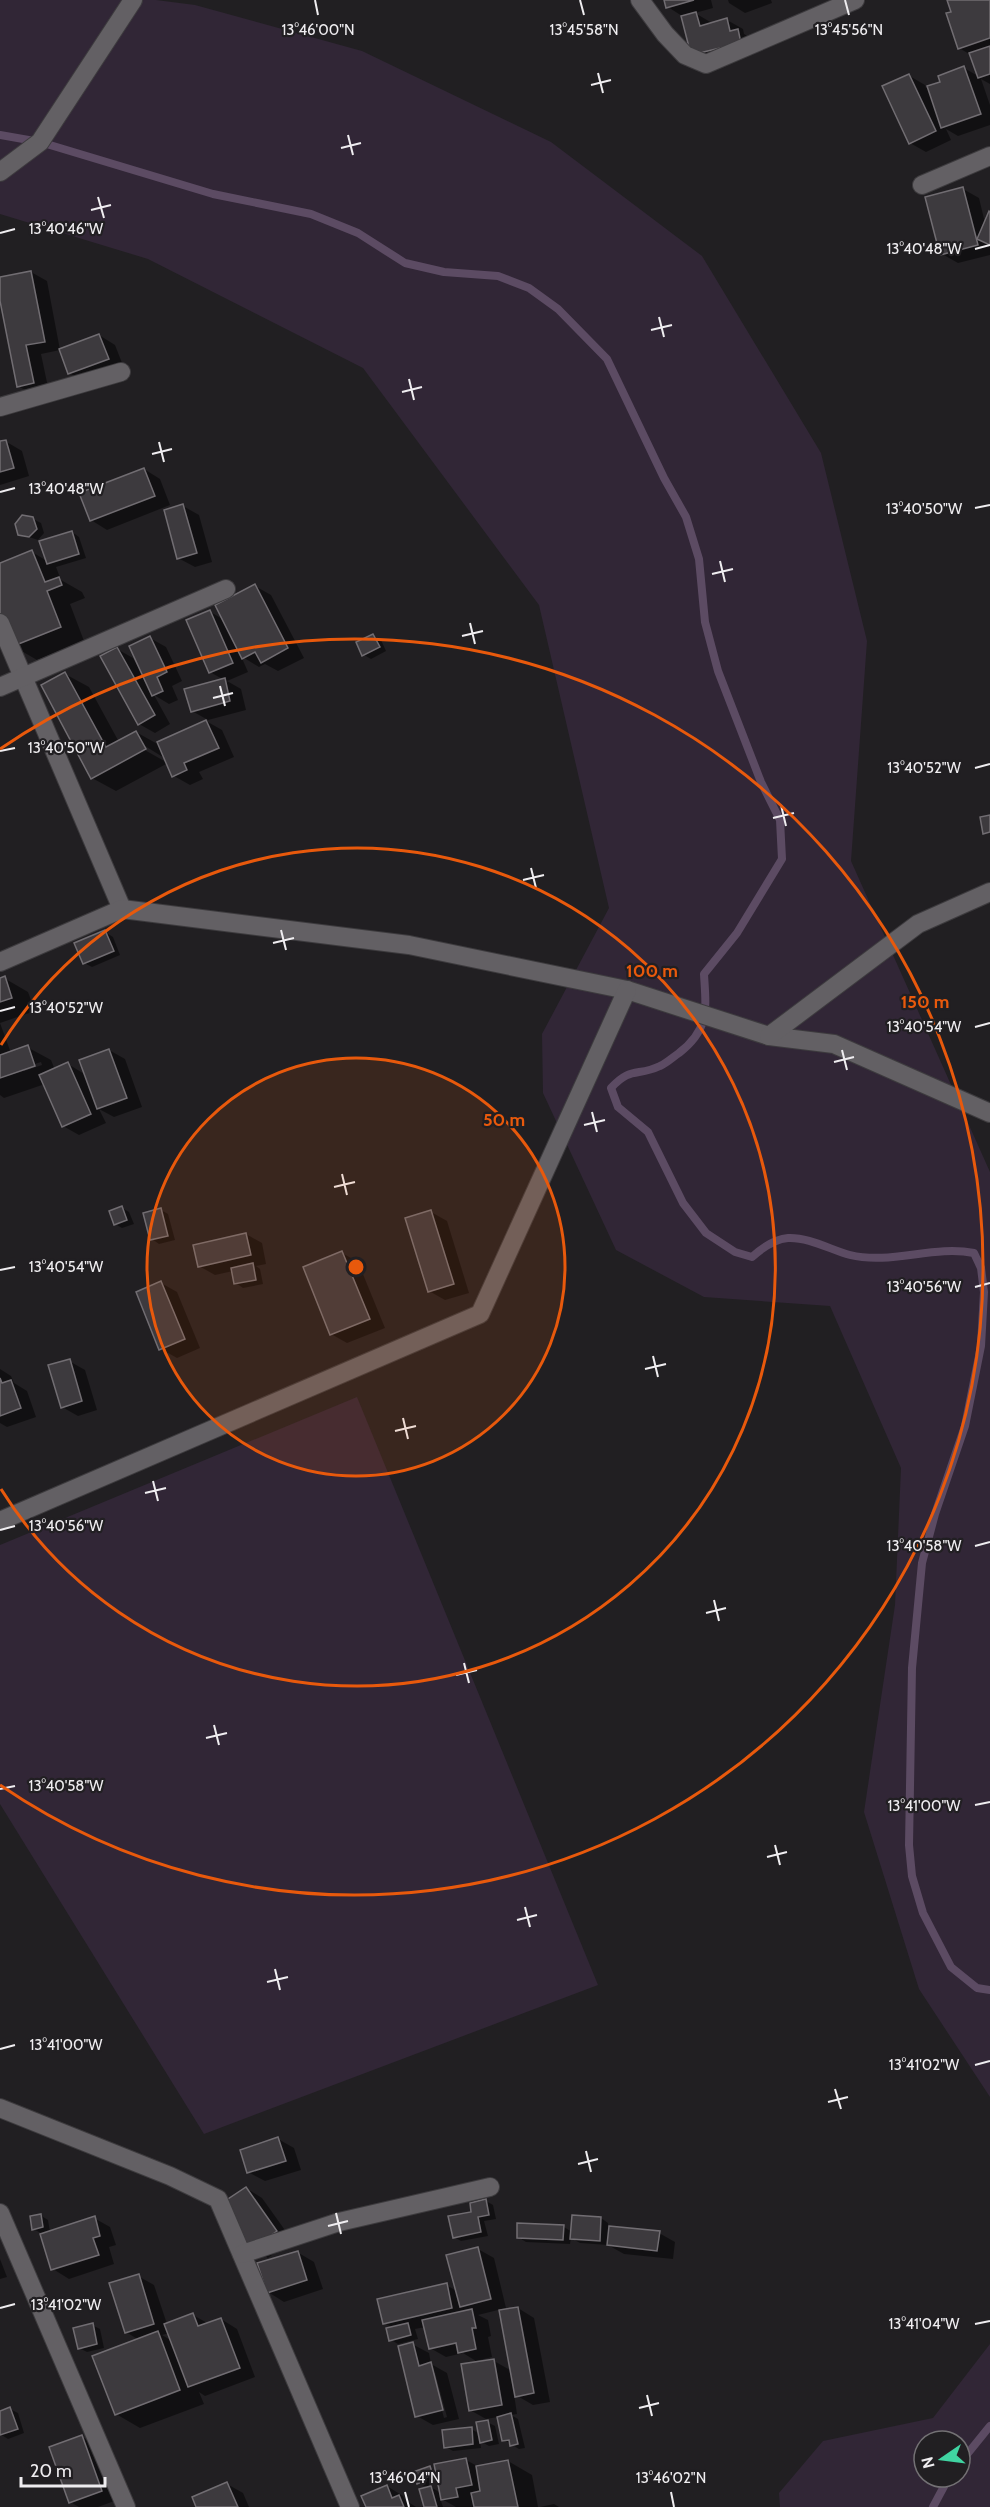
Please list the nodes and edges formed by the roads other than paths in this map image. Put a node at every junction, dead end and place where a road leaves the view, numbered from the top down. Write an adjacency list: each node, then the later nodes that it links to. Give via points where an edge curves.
1 (133, 0): 5 (street, via 40,142)
2 (640, 0): 3 (street, via 685,55 706,64)
3 (855, 0)
4 (990, 156): 6 (street)
5 (0, 172)
6 (922, 185)
7 (121, 372): 8 (street)
8 (0, 407)
9 (226, 589): 11 (street)
10 (0, 624): 11 (street)
11 (23, 677): 12 (street); 14 (street)
12 (0, 687)
13 (990, 892): 17 (street, via 918,924)
14 (122, 909): 15 (street); 16 (street, via 409,945)
15 (0, 962)
16 (627, 990): 17 (street); 19 (street, via 480,1314)
17 (769, 1036): 18 (street, via 834,1044)
18 (990, 1113)
19 (0, 1521)
20 (0, 2108): 23 (street, via 218,2199)
21 (490, 2187): 23 (street, via 339,2223)
22 (0, 2213): 24 (street)
23 (242, 2254): 25 (street)
24 (119, 2505)
25 (350, 2507)

